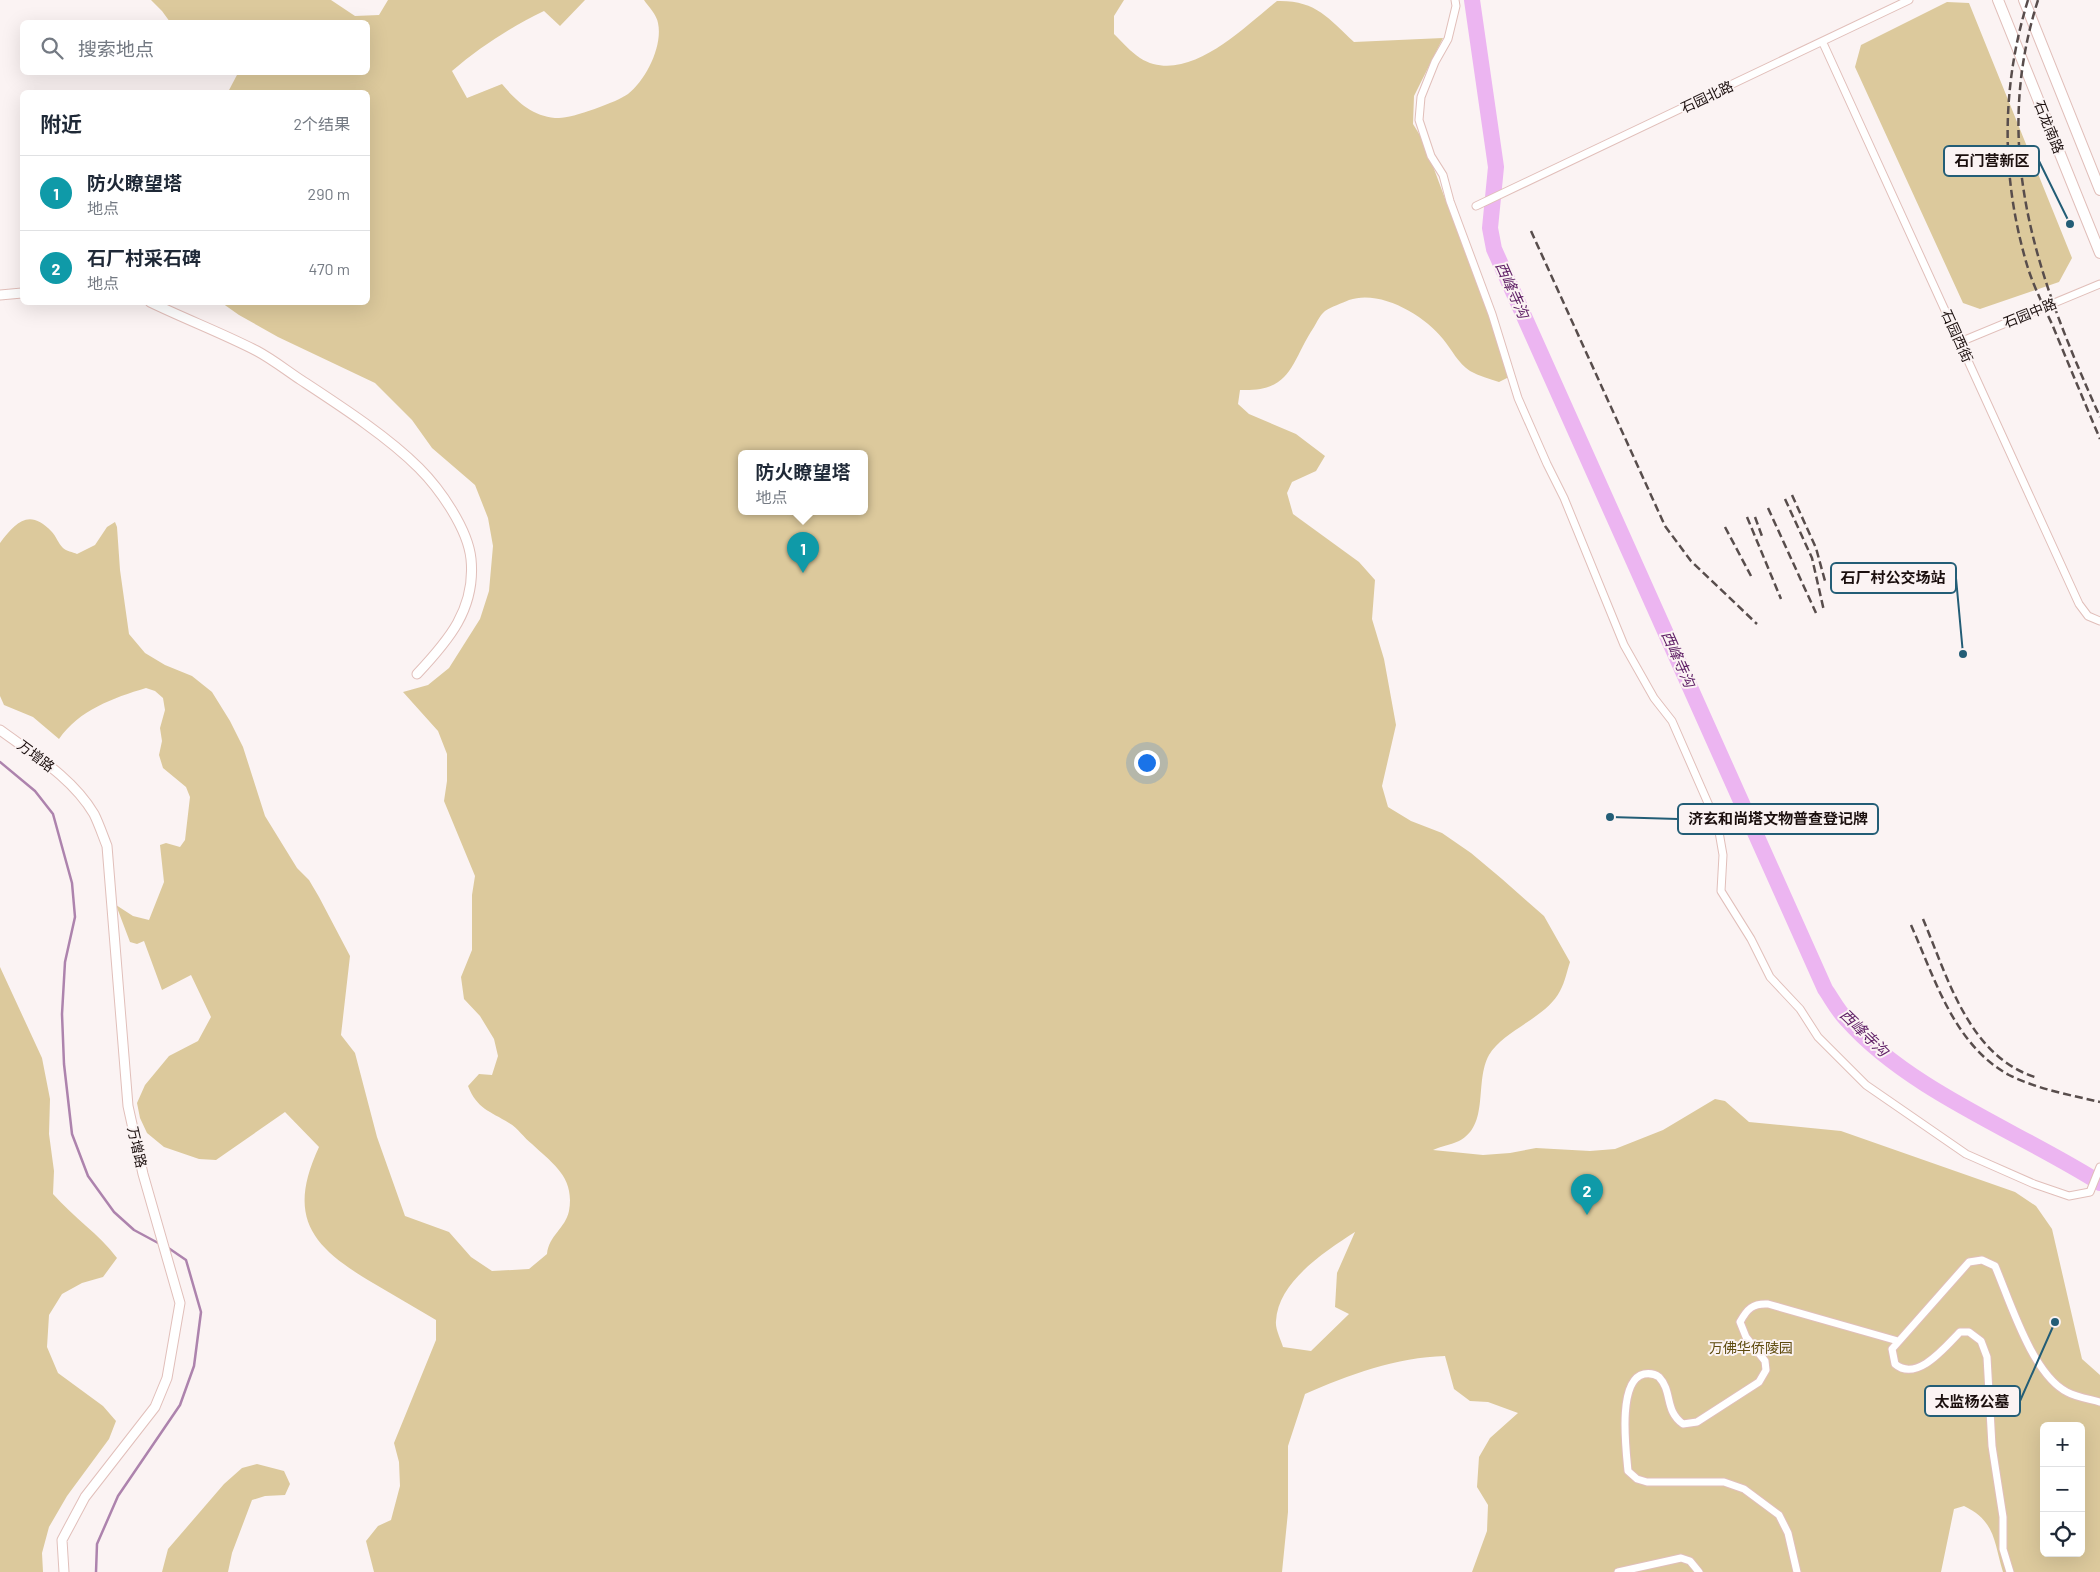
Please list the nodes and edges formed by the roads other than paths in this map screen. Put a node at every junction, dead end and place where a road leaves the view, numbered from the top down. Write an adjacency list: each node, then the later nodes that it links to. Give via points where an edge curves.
1 (1454, 0): 17 (street, via 1456,6 1448,39 1421,97 1419,120 1431,156 1448,189 1518,398 1564,498 1624,645 1650,692 1672,721 1718,826 1723,855 1721,891 1770,977 1800,1008 1818,1037 1866,1085 1966,1154 2034,1184 2069,1196 2090,1192)
2 (1910, 0): 5 (street, 石园北路)
3 (1998, 0): 8 (main road, 石龙南路)
4 (2024, 0): 6 (main road, 石龙南路)
5 (1823, 43): 7 (street, 石园北路); 13 (street, 石园西街)
6 (2100, 190)
7 (1476, 206)
8 (2100, 253)
9 (2100, 284): 13 (street, 石园中路)
10 (20, 293): 11 (street)
11 (0, 295)
12 (156, 305): 15 (street, via 258,352 325,396 419,468 444,498 462,531 471,559 469,591 462,618 445,644)
13 (1960, 342): 14 (street, 石园西街, via 2079,604 2088,616)
14 (2100, 621)
15 (417, 674)
16 (0, 730): 20 (street, 万增路, via 50,766 78,792 95,816 107,846 128,1106 143,1174 180,1303 167,1378 155,1407 76,1512 62,1540)
17 (2100, 1167)
18 (1898, 1341): 19 (street, via 1970,1262 1982,1260 1995,1266 2033,1357 2047,1375 2066,1392); 23 (street, via 1759,1303 1747,1310 1740,1322 1746,1338 1765,1361 1766,1370 1758,1382 1698,1422 1683,1424 1675,1418 1665,1386 1658,1376 1650,1373 1641,1375 1629,1386 1628,1471 1637,1479 1648,1482 1724,1482 1744,1489 1779,1515 1788,1533); 24 (street, via 1892,1349 1894,1364 1908,1369 1932,1360 1960,1332 1969,1332 1980,1341 1987,1357 1992,1446 2003,1517 2003,1549)
19 (2100, 1402)
20 (64, 1572)
21 (1618, 1572): 22 (street, via 1681,1558 1690,1561)
22 (1699, 1572)
23 (1797, 1572)
24 (2010, 1572)

